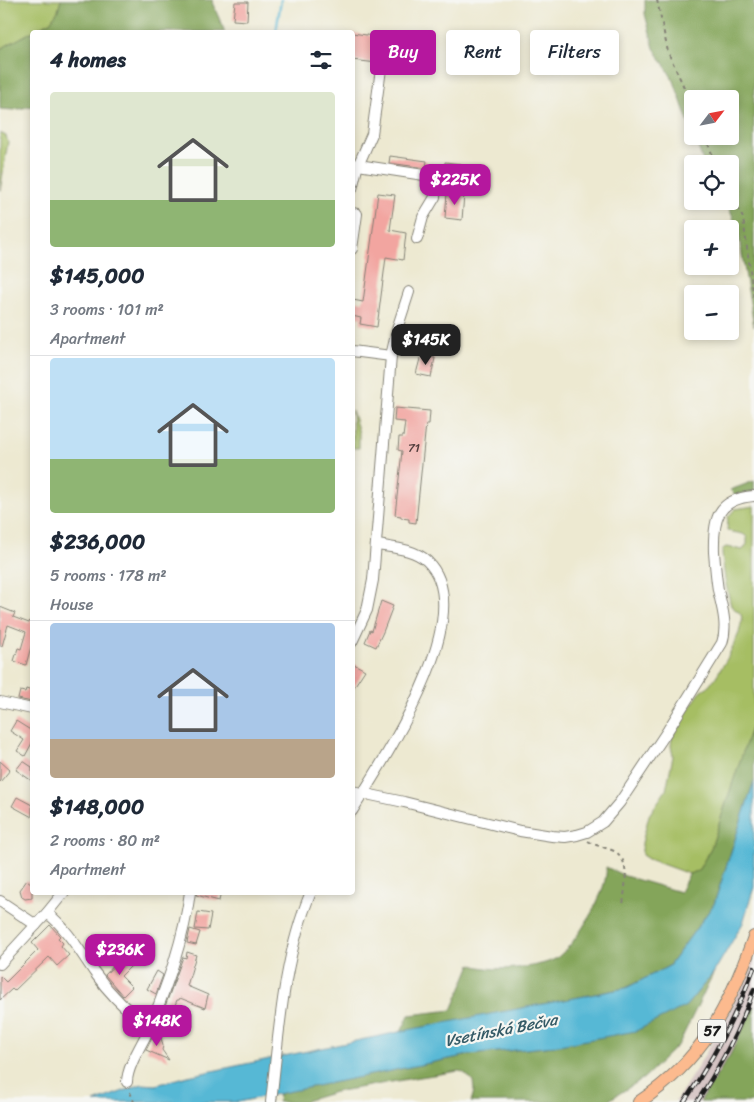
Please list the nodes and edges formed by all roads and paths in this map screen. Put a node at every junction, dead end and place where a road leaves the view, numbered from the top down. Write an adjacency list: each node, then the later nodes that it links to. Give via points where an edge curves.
1 (658, 0): 3 (path, via 668,52)
2 (381, 75): 4 (street, via 372,134)
3 (685, 90)
4 (358, 165): 5 (street); 9 (street, via 438,177 435,197 423,217)
5 (355, 178)
6 (739, 209): 11 (path, via 744,218)
7 (355, 214): 8 (street)
8 (355, 228)
9 (417, 239)
10 (409, 292): 13 (street)
11 (754, 299)
12 (355, 351): 13 (street)
13 (391, 356): 15 (street)
14 (754, 496): 22 (street, via 728,503 714,526 715,570 725,624 722,643 616,808 595,828)
15 (377, 545): 16 (street, via 369,603); 20 (street, via 412,552 426,561 441,588 442,615 432,659 414,705)
16 (355, 635)
17 (0, 702): 18 (street)
18 (30, 709)
19 (355, 792): 20 (street)
20 (363, 793): 21 (street); 22 (street, via 520,831 552,836)
21 (355, 807)
22 (577, 835): 27 (path, via 621,857 626,873)
23 (62, 895): 28 (street)
24 (190, 895): 32 (street, via 174,964)
25 (310, 895): 35 (street, via 291,956)
26 (0, 901): 29 (street)
27 (623, 906)
28 (47, 913): 29 (street); 32 (street, via 69,936 112,993)
29 (36, 925): 31 (street)
30 (754, 937): 36 (main road, 57, via 722,1016 702,1045 683,1067)
31 (0, 964)
32 (150, 1027): 33 (street, via 128,1073)
33 (128, 1082): 34 (path)
34 (134, 1102)
35 (271, 1102)
36 (639, 1102)

